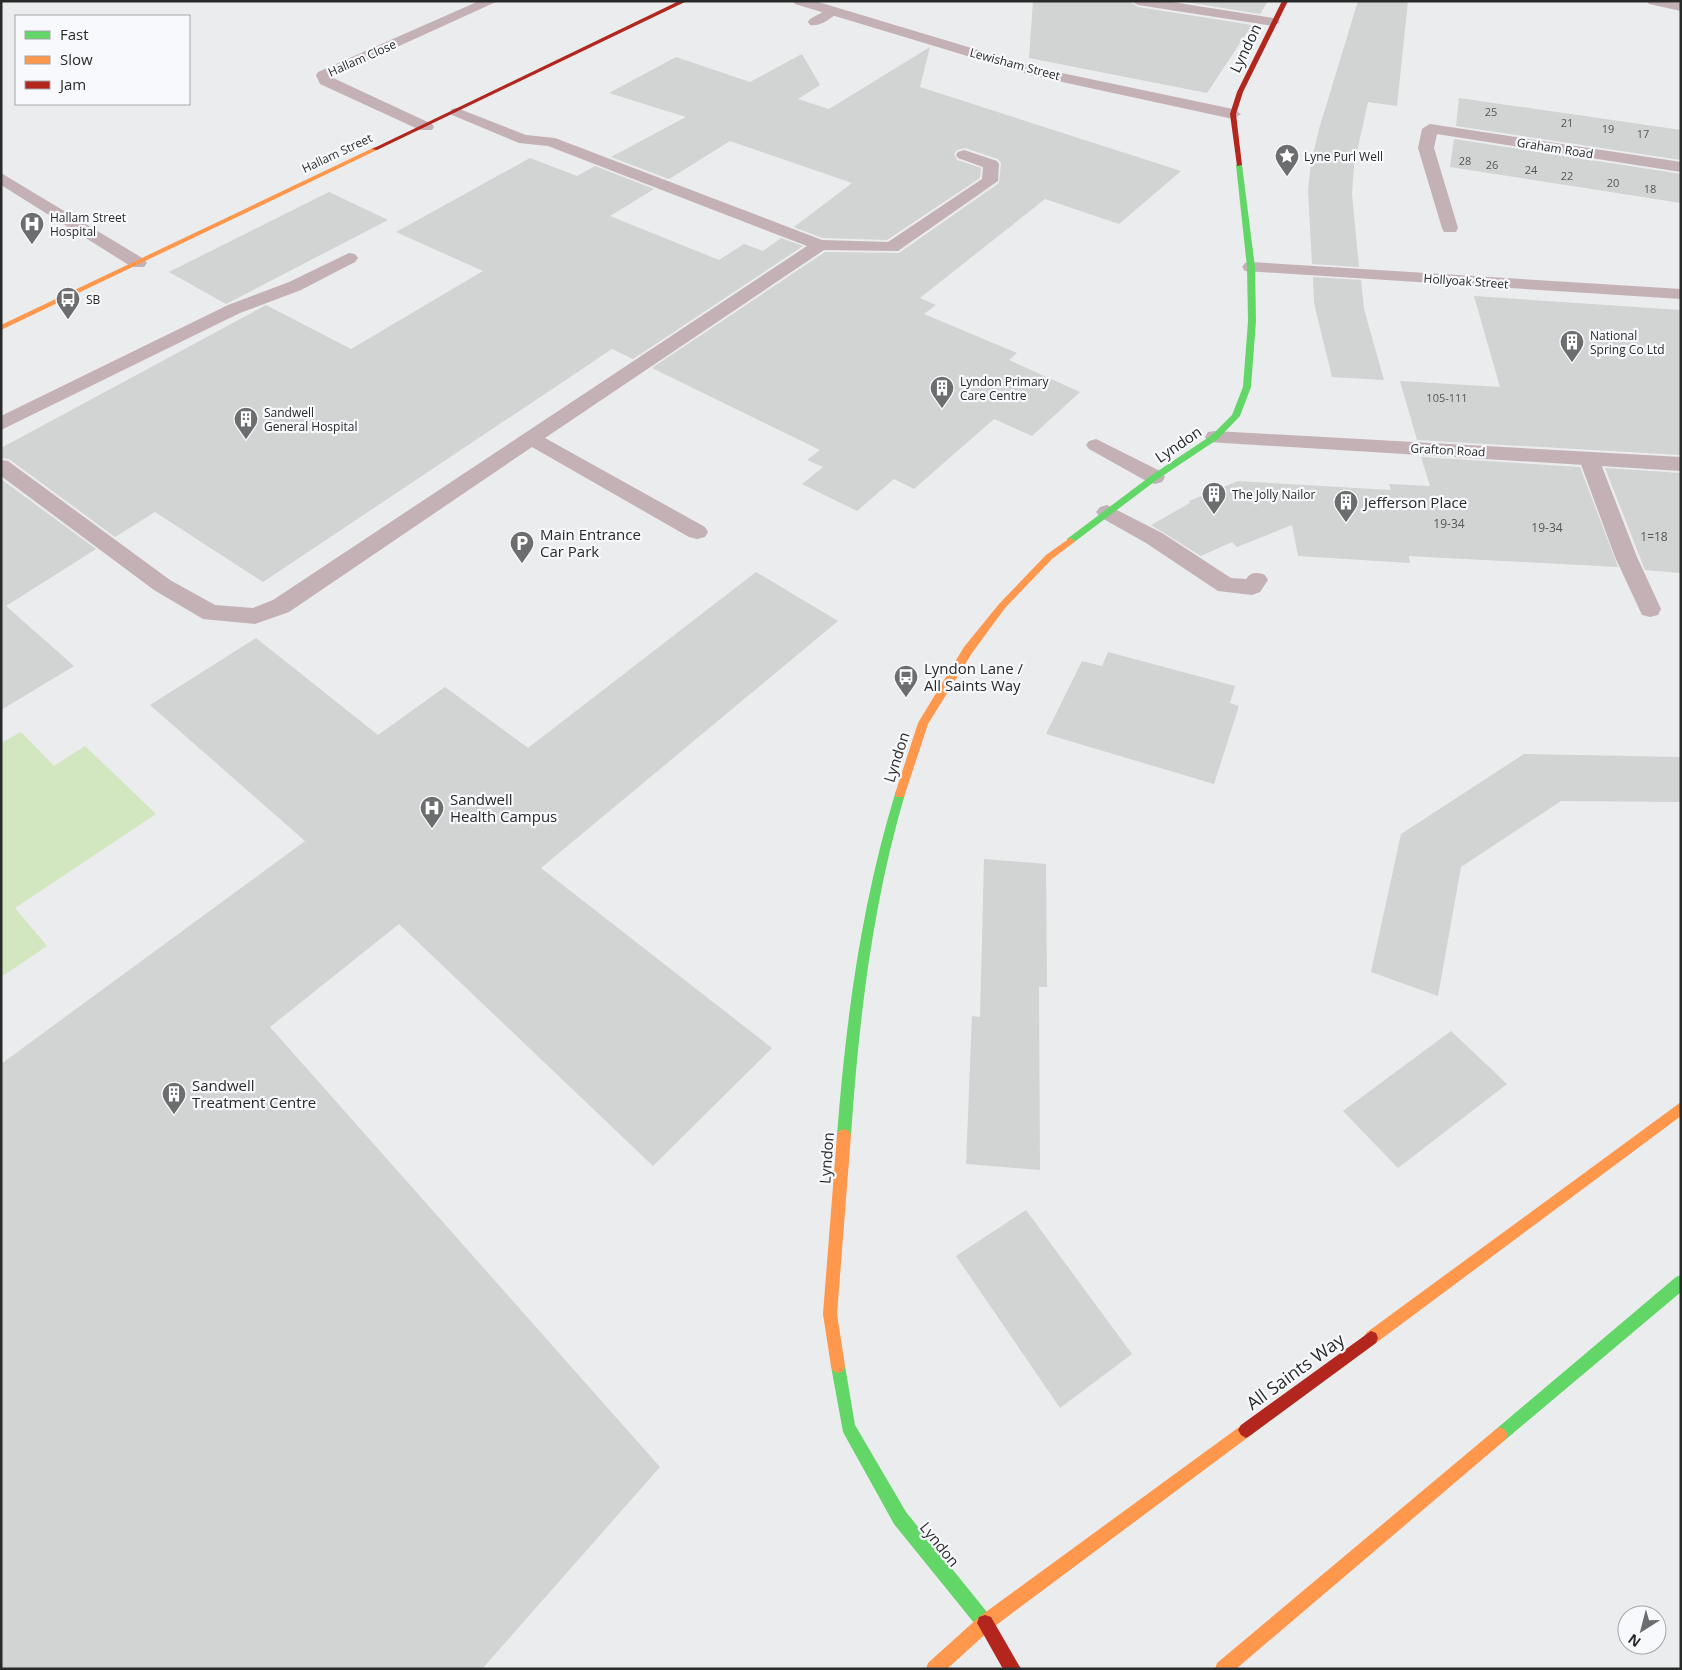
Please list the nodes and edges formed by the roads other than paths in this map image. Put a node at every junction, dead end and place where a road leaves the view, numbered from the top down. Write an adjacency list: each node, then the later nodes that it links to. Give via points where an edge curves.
1 (684, 1): 11 (main road, Hallam Street)
2 (800, 1): 8 (street, Lewisham Street)
3 (1138, 1): 10 (street)
4 (1285, 1): 10 (main road, Lyndon)
5 (1654, 1): 7 (street)
6 (479, 3): 16 (street, Hallam Close, via 323,75 325,82)
7 (1681, 7)
8 (832, 12): 9 (lane); 14 (street, Lewisham Street, via 1035,72)
9 (814, 22)
10 (1274, 22): 14 (main road, Lyndon, via 1240,92)
11 (478, 102): 12 (lane); 13 (main road, Hallam Street)
12 (497, 109)
13 (456, 112): 16 (main road, Hallam Street); 18 (lane, via 524,140)
14 (1233, 114): 26 (main road, Lyndon)
15 (534, 124): 18 (lane, via 543,128)
16 (426, 127): 25 (main road, Hallam Street)
17 (1430, 129): 20 (street, Graham Road); 22 (lane, via 1426,148)
18 (550, 141): 23 (lane)
19 (964, 155): 23 (lane, via 992,164 990,181 892,247)
20 (1681, 167)
21 (1, 178): 25 (street)
22 (1450, 228)
23 (820, 245): 31 (lane)
24 (349, 258): 29 (lane, via 295,286 185,333)
25 (138, 264): 28 (main road, Hallam Street)
26 (1251, 267): 27 (lane, Hollyoak Street); 30 (main road, Lyndon, via 1252,321 1247,388 1236,416)
27 (1681, 294)
28 (1, 328)
29 (1, 424)
30 (1214, 437): 33 (street, Grafton Road); 36 (main road, Lyndon)
31 (530, 438): 35 (lane, via 281,606 255,616 211,613 162,585); 38 (lane)
32 (1096, 445): 36 (lane)
33 (1589, 458): 34 (street, Grafton Road); 40 (lane, via 1626,557)
34 (1681, 464)
35 (1, 466)
36 (1154, 477): 37 (main road, Lyndon)
37 (1107, 512): 39 (lane, via 1154,538 1226,586 1252,587); 43 (main road, Lyndon, via 1049,557 1002,606 968,650 923,723 891,822 862,952 846,1104 830,1314 848,1428 900,1518)
38 (697, 532)
39 (1257, 580)
40 (1650, 610)
41 (1681, 1108): 43 (main road, All Saints Way)
42 (1681, 1282): 46 (main road)
43 (985, 1623): 44 (main road, All Saints Way); 45 (main road, Lyndon)
44 (934, 1669)
45 (1012, 1669)
46 (1223, 1669)

